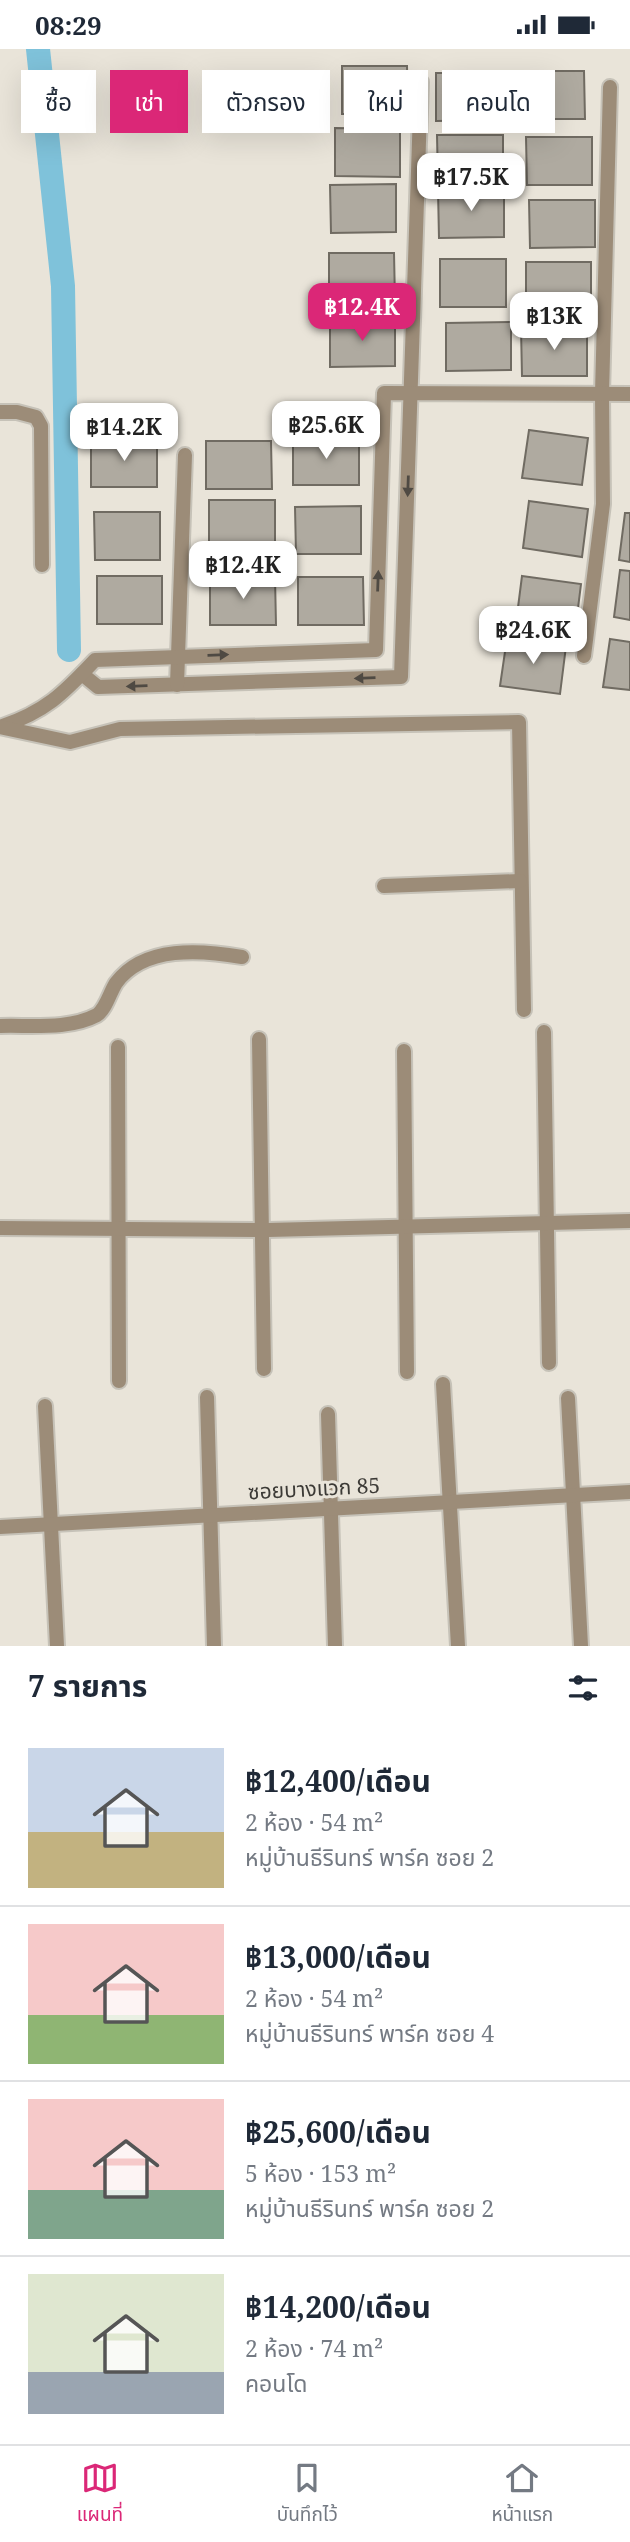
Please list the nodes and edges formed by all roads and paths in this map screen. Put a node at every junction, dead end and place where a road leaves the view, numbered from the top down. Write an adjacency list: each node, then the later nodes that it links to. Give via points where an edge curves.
1 (610, 87): 4 (street)
2 (419, 133): 3 (street)
3 (411, 393): 4 (street); 8 (street, via 384,393); 9 (street, one-way to 9)
4 (602, 394): 5 (street); 12 (street, via 603,504)
5 (630, 394)
6 (0, 412): 10 (street, via 36,417 41,426)
7 (185, 455): 11 (street)
8 (380, 524): 9 (street); 11 (street, one-way to 8, via 376,650)
9 (407, 524): 14 (street, one-way to 14, via 401,677)
10 (42, 565)
11 (177, 656): 13 (street, via 95,660); 14 (street)
12 (584, 656)
13 (82, 674): 14 (street, one-way to 13, via 98,687); 15 (street, via 31,717)
14 (177, 684)
15 (0, 727): 16 (street, via 70,742 120,729 519,722)
16 (520, 881): 17 (street); 19 (street)
17 (384, 886)
18 (242, 957): 20 (street, via 207,951 144,958 117,981 100,1013 76,1023)
19 (524, 1010)
20 (0, 1026)
21 (544, 1032): 26 (street)
22 (259, 1039): 30 (street)
23 (118, 1047): 29 (street)
24 (404, 1051): 27 (street)
25 (630, 1221): 26 (street)
26 (546, 1223): 27 (street); 31 (street)
27 (406, 1227): 30 (street); 33 (street)
28 (0, 1228): 29 (street)
29 (120, 1229): 30 (street); 34 (street)
30 (262, 1230): 32 (street)
31 (549, 1363)
32 (264, 1369)
33 (407, 1372)
34 (120, 1381)
35 (443, 1384): 42 (street)
36 (207, 1397): 44 (street)
37 (568, 1398): 41 (street)
38 (46, 1406): 45 (street)
39 (328, 1415): 43 (street)
40 (630, 1492): 41 (street, ซอยบางแวก 85)
41 (575, 1495): 42 (street, ซอยบางแวก 85); 51 (street)
42 (451, 1502): 43 (street, ซอยบางแวก 85); 50 (street)
43 (331, 1508): 44 (street, ซอยบางแวก 85); 49 (street)
44 (211, 1515): 45 (street, ซอยบางแวก 85); 48 (street)
45 (52, 1524): 46 (street, ซอยบางแวก 85); 47 (street)
46 (0, 1527)
47 (57, 1646)
48 (214, 1646)
49 (335, 1646)
50 (458, 1646)
51 (581, 1646)

